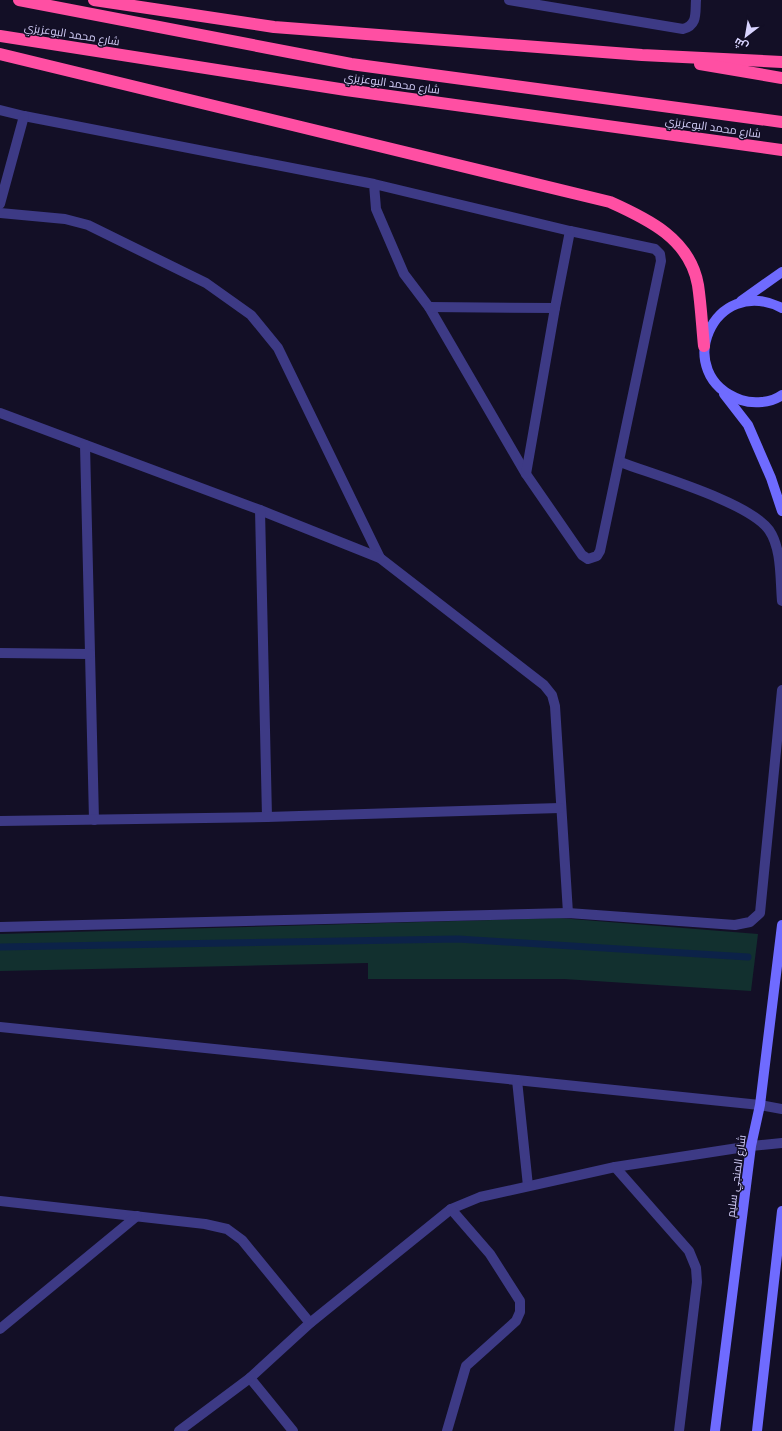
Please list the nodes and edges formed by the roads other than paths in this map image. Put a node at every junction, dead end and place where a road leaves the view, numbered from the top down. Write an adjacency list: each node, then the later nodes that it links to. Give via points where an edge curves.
1 (19, 0): 12 (highway, شارع محمد البوعزيزي, via 351,64)
2 (94, 0): 7 (highway, via 274,27)
3 (508, 0): 4 (street, via 675,29 690,27 695,20)
4 (696, 0)
5 (0, 36): 13 (highway, شارع محمد البوعزيزي, via 406,98)
6 (0, 54): 23 (highway, via 610,202 636,213 660,228 680,246 691,263 698,284)
7 (642, 55): 8 (highway); 9 (highway)
8 (782, 62)
9 (782, 78)
10 (0, 110): 11 (street)
11 (24, 116): 14 (street); 15 (street)
12 (782, 122)
13 (782, 150)
14 (374, 184): 17 (street); 20 (street, via 376,209 404,274)
15 (0, 204)
16 (0, 213): 32 (street, via 65,219 88,225 206,283 251,315 278,348)
17 (570, 231): 21 (street); 28 (street, via 655,249 660,254 661,261)
18 (782, 272): 19 (main road)
19 (739, 302): 22 (main road, via 756,300); 23 (main road, via 715,319)
20 (429, 307): 21 (street); 29 (street)
21 (554, 308): 29 (street)
22 (782, 308)
23 (704, 346): 24 (main road, via 705,360)
24 (718, 386): 25 (main road, via 731,396 747,402 763,402); 31 (main road, via 748,425)
25 (782, 395)
26 (0, 413): 27 (street)
27 (85, 445): 30 (street); 35 (street)
28 (620, 462): 29 (street, via 600,551 592,559 582,555); 33 (street, via 729,502 750,513 768,530 777,548)
29 (526, 474)
30 (260, 510): 32 (street); 38 (street)
31 (782, 511)
32 (380, 558): 37 (street, via 544,685 552,695 555,706)
33 (782, 601)
34 (0, 653): 35 (street)
35 (90, 654): 39 (street)
36 (782, 690): 41 (street, via 760,913 750,922 735,925)
37 (560, 808): 38 (street); 41 (street)
38 (267, 817): 39 (street)
39 (94, 820): 40 (street)
40 (0, 821)
41 (568, 913): 43 (street)
42 (782, 925): 46 (main road, شارع المنجي سليم)
43 (0, 927)
44 (0, 1027): 45 (street)
45 (517, 1080): 46 (street); 51 (street)
46 (760, 1105): 47 (street); 49 (main road, شارع المنجي سليم)
47 (782, 1109)
48 (782, 1143): 49 (street)
49 (751, 1146): 50 (street); 63 (main road, شارع المنجي سليم)
50 (615, 1167): 51 (street); 62 (street, via 689,1251 696,1268 697,1282)
51 (528, 1186): 53 (street, via 480,1197)
52 (0, 1201): 55 (street)
53 (451, 1209): 56 (street); 61 (street, via 490,1254 520,1301 520,1312 516,1321 466,1366)
54 (782, 1211): 64 (main road)
55 (137, 1216): 56 (street, via 227,1229 242,1240); 57 (street)
56 (310, 1323): 58 (street)
57 (0, 1329)
58 (250, 1378): 59 (street); 60 (street)
59 (178, 1431)
60 (293, 1431)
61 (447, 1431)
62 (679, 1431)
63 (715, 1431)
64 (757, 1431)

